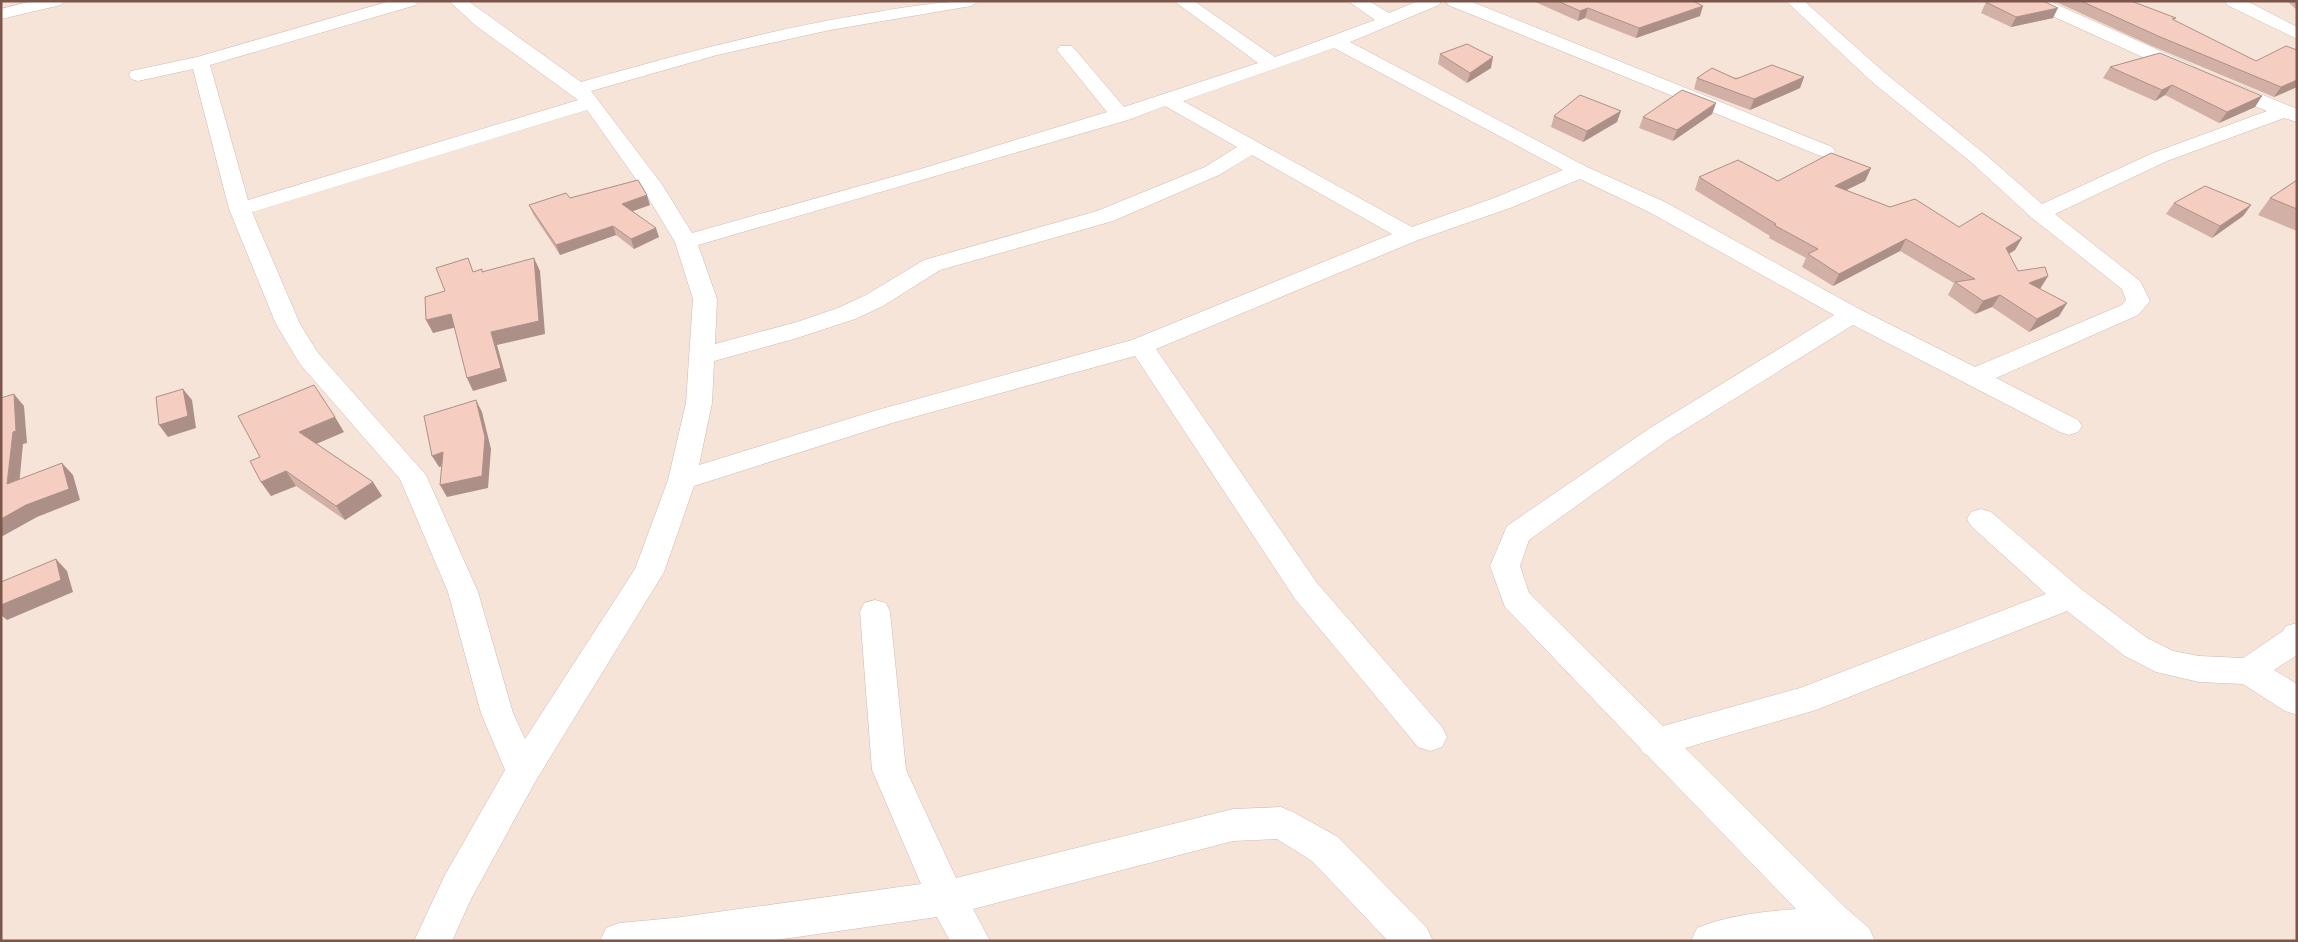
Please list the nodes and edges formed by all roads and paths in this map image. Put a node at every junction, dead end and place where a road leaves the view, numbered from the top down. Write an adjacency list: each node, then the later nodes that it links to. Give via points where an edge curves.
1 (55, 1): 12 (street)
2 (410, 1): 17 (street)
3 (457, 1): 20 (street)
4 (971, 1): 20 (street, via 830,25 713,50)
5 (1182, 1): 18 (street)
6 (1356, 1): 13 (street)
7 (1433, 1): 13 (street)
8 (1454, 1): 25 (street)
9 (1794, 1): 28 (street, via 1878,77 1979,158)
10 (2034, 1): 22 (street)
11 (2233, 1): 14 (street)
12 (1, 14)
13 (1388, 20): 15 (street)
14 (2297, 34)
15 (1336, 42): 18 (street); 26 (street)
16 (1066, 50): 23 (street)
17 (200, 62): 19 (street); 27 (street)
18 (1271, 63): 21 (street)
19 (138, 75)
20 (585, 95): 27 (street); 30 (street, via 653,188)
21 (1168, 100): 23 (street); 24 (street)
22 (2291, 114): 28 (street, via 2160,158)
23 (1121, 116): 30 (street)
24 (1251, 147): 29 (street); 33 (street, via 1212,171 1106,216 932,265 851,311)
25 (1824, 151)
26 (1580, 171): 29 (street); 31 (street, via 1657,207)
27 (240, 209): 45 (street, via 288,324 304,349 412,475 463,592 497,713)
28 (2040, 213): 34 (street, via 2132,286 2138,301 2130,310)
29 (1410, 235): 32 (street)
30 (686, 242): 33 (street, via 705,299)
31 (1852, 315): 34 (street); 44 (street, via 1659,434 1517,534 1505,566 1516,600)
32 (1141, 346): 36 (street, via 882,418); 43 (street, via 1306,591)
33 (701, 356): 36 (street, via 698,403)
34 (1975, 377): 35 (street)
35 (2069, 426)
36 (682, 480): 45 (street, via 649,572)
37 (1981, 518): 38 (street)
38 (2070, 597): 41 (street, via 2136,647 2167,663 2199,669); 44 (street, via 1804,700)
39 (875, 612): 46 (street, via 889,770)
40 (2297, 636): 41 (street)
41 (2248, 671): 42 (street)
42 (2297, 701)
43 (1430, 737)
44 (1655, 743): 47 (street)
45 (523, 771): 48 (street, via 458,887)
46 (946, 898): 49 (street); 50 (street); 51 (street, via 1233,824 1281,823 1325,849)
47 (1845, 932): 52 (street, via 1741,932)
48 (433, 941)
49 (619, 941)
50 (971, 941)
51 (1414, 941)
52 (1710, 941)

